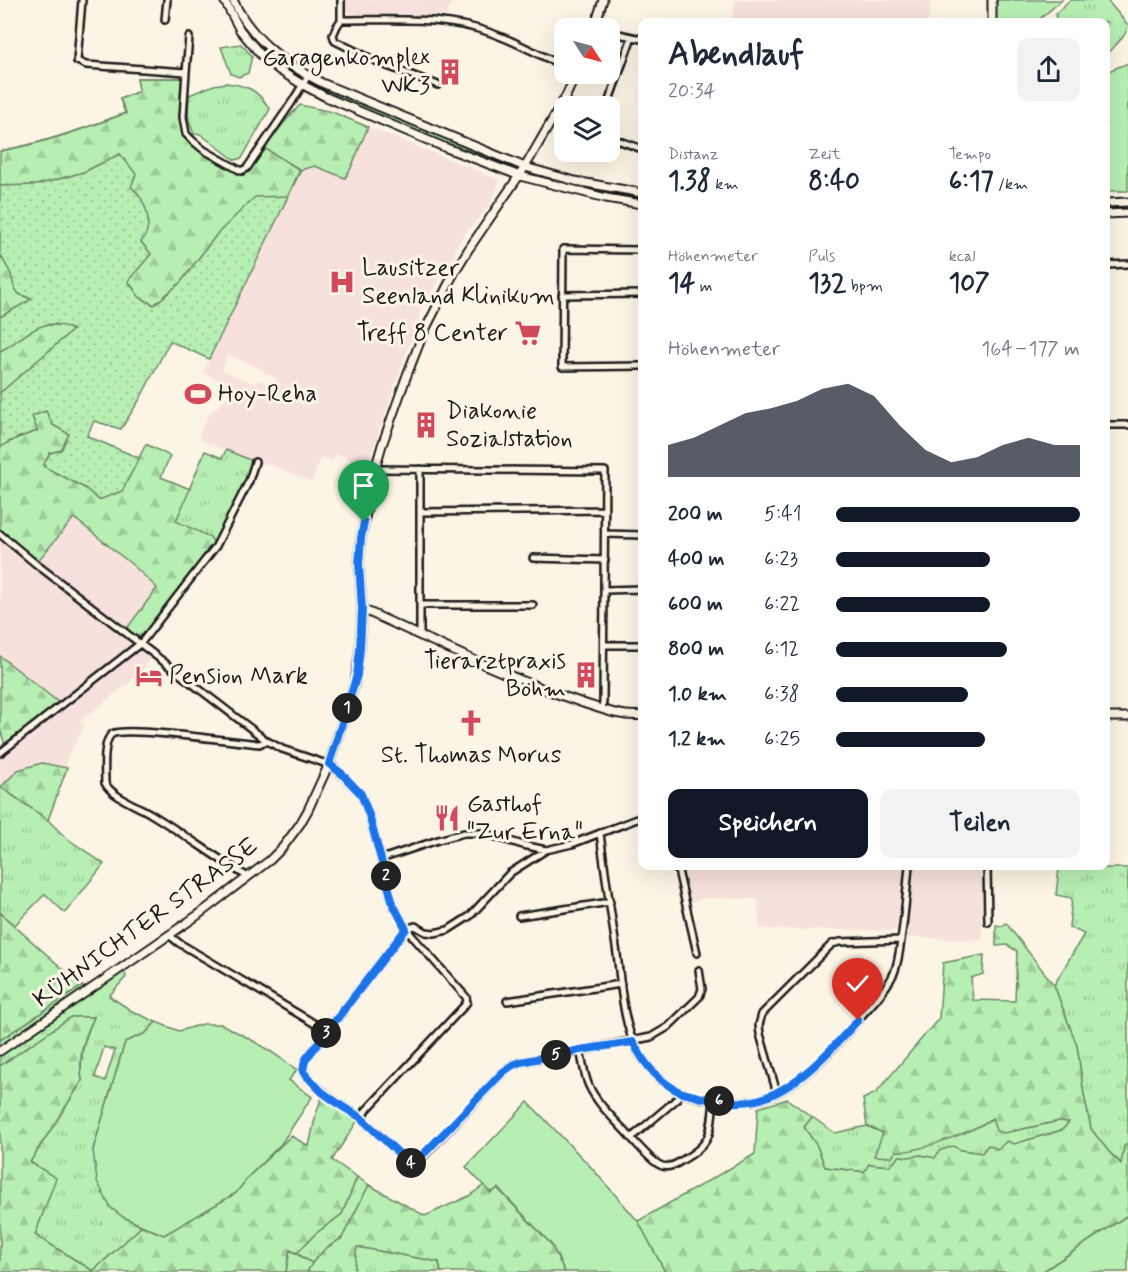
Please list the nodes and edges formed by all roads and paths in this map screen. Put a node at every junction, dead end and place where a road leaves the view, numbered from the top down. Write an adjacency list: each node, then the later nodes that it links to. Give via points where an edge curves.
1 (82, 0): 17 (street, via 77,61 86,65)
2 (167, 0): 10 (street)
3 (224, 0): 21 (street, via 240,30 261,55)
4 (233, 0): 18 (street, via 266,46)
5 (341, 0): 11 (street)
6 (603, 0): 8 (street)
7 (992, 0): 9 (street)
8 (597, 18)
9 (992, 18)
10 (165, 20)
11 (341, 20): 16 (street, via 458,24 496,35); 20 (street, via 333,35 337,42)
12 (620, 34): 14 (street)
13 (189, 37): 17 (street)
14 (632, 37): 15 (street); 22 (street)
15 (638, 38)
16 (554, 61)
17 (186, 72): 21 (street, via 186,134 204,150 241,171 247,168)
18 (308, 76): 21 (street); 25 (street)
19 (571, 84): 25 (street, KÜHNICHTER STRASSE)
20 (438, 85)
21 (303, 86): 26 (street)
22 (611, 96)
23 (620, 141): 24 (street)
24 (638, 148)
25 (525, 167): 26 (street, KÜHNICHTER STRASSE); 27 (street)
26 (520, 176): 29 (street); 42 (street, KÜHNICHTER STRASSE, via 468,250 432,315)
27 (638, 192)
28 (1128, 202): 30 (street)
29 (638, 203)
30 (1110, 203)
31 (1128, 213): 32 (street)
32 (1110, 214)
33 (638, 250): 37 (street, via 563,249)
34 (1128, 264): 35 (street)
35 (1110, 265)
36 (638, 294): 37 (street)
37 (562, 295): 38 (street, via 562,367)
38 (638, 366)
39 (1110, 425): 40 (street)
40 (1128, 425)
41 (255, 462): 57 (street, via 216,546)
42 (375, 469): 43 (street); 55 (street, KÜHNICHTER STRASSE, via 361,538)
43 (420, 469): 44 (street, via 605,471); 45 (street)
44 (605, 510): 45 (street); 47 (street)
45 (421, 513): 53 (street)
46 (0, 534): 57 (street)
47 (605, 534): 48 (street); 50 (street)
48 (638, 535)
49 (532, 558): 50 (street)
50 (604, 560): 51 (street)
51 (605, 590): 52 (street); 58 (street)
52 (638, 590)
53 (421, 605): 54 (street); 56 (street)
54 (533, 605)
55 (362, 609): 56 (street); 66 (street, KÜHNICHTER STRASSE, via 355,682)
56 (420, 636): 60 (street)
57 (141, 643): 64 (street); 65 (street)
58 (604, 645): 59 (street); 60 (street)
59 (638, 645)
60 (602, 709): 61 (street)
61 (638, 715)
62 (1110, 717): 63 (street)
63 (1128, 717)
64 (267, 741): 66 (street); 76 (street, via 259,744 123,732 110,735 105,747 107,788)
65 (0, 753)
66 (329, 764): 71 (street, via 361,794); 76 (street, KÜHNICHTER STRASSE, via 291,838)
67 (638, 819): 68 (street)
68 (600, 833): 70 (street); 77 (street)
69 (528, 847): 70 (street); 71 (street, via 484,833 464,833); 72 (street)
70 (546, 850): 72 (street)
71 (381, 859): 80 (street, via 393,904)
72 (531, 860): 80 (street, via 510,873 470,916 454,927 434,933 415,926)
73 (678, 870): 83 (street)
74 (909, 870): 82 (street)
75 (987, 870): 79 (street)
76 (248, 877): 81 (street, KÜHNICHTER STRASSE)
77 (609, 902): 78 (street); 85 (street)
78 (519, 915)
79 (988, 922)
80 (406, 929): 87 (street); 94 (street, via 467,1002)
81 (169, 935): 87 (street); 90 (street, KÜHNICHTER STRASSE)
82 (901, 940): 92 (street, via 893,975 873,1003 815,1065); 92 (street, via 832,944 762,1014 759,1030)
83 (697, 952)
84 (699, 970): 88 (street, via 702,989 695,1001 668,1027)
85 (621, 984): 86 (street); 88 (street)
86 (507, 1001)
87 (327, 1031): 94 (street, via 306,1059 303,1072 322,1092)
88 (633, 1042): 89 (street); 91 (street, via 656,1075)
89 (580, 1050): 94 (street, via 513,1065 415,1163 408,1162); 95 (street, via 589,1086)
90 (0, 1051)
91 (680, 1092): 93 (street); 95 (street, via 677,1099)
92 (777, 1093): 93 (street, via 756,1101)
93 (714, 1101): 95 (street, via 708,1139 703,1147 676,1165 658,1165)
94 (360, 1117)
95 (631, 1138)

